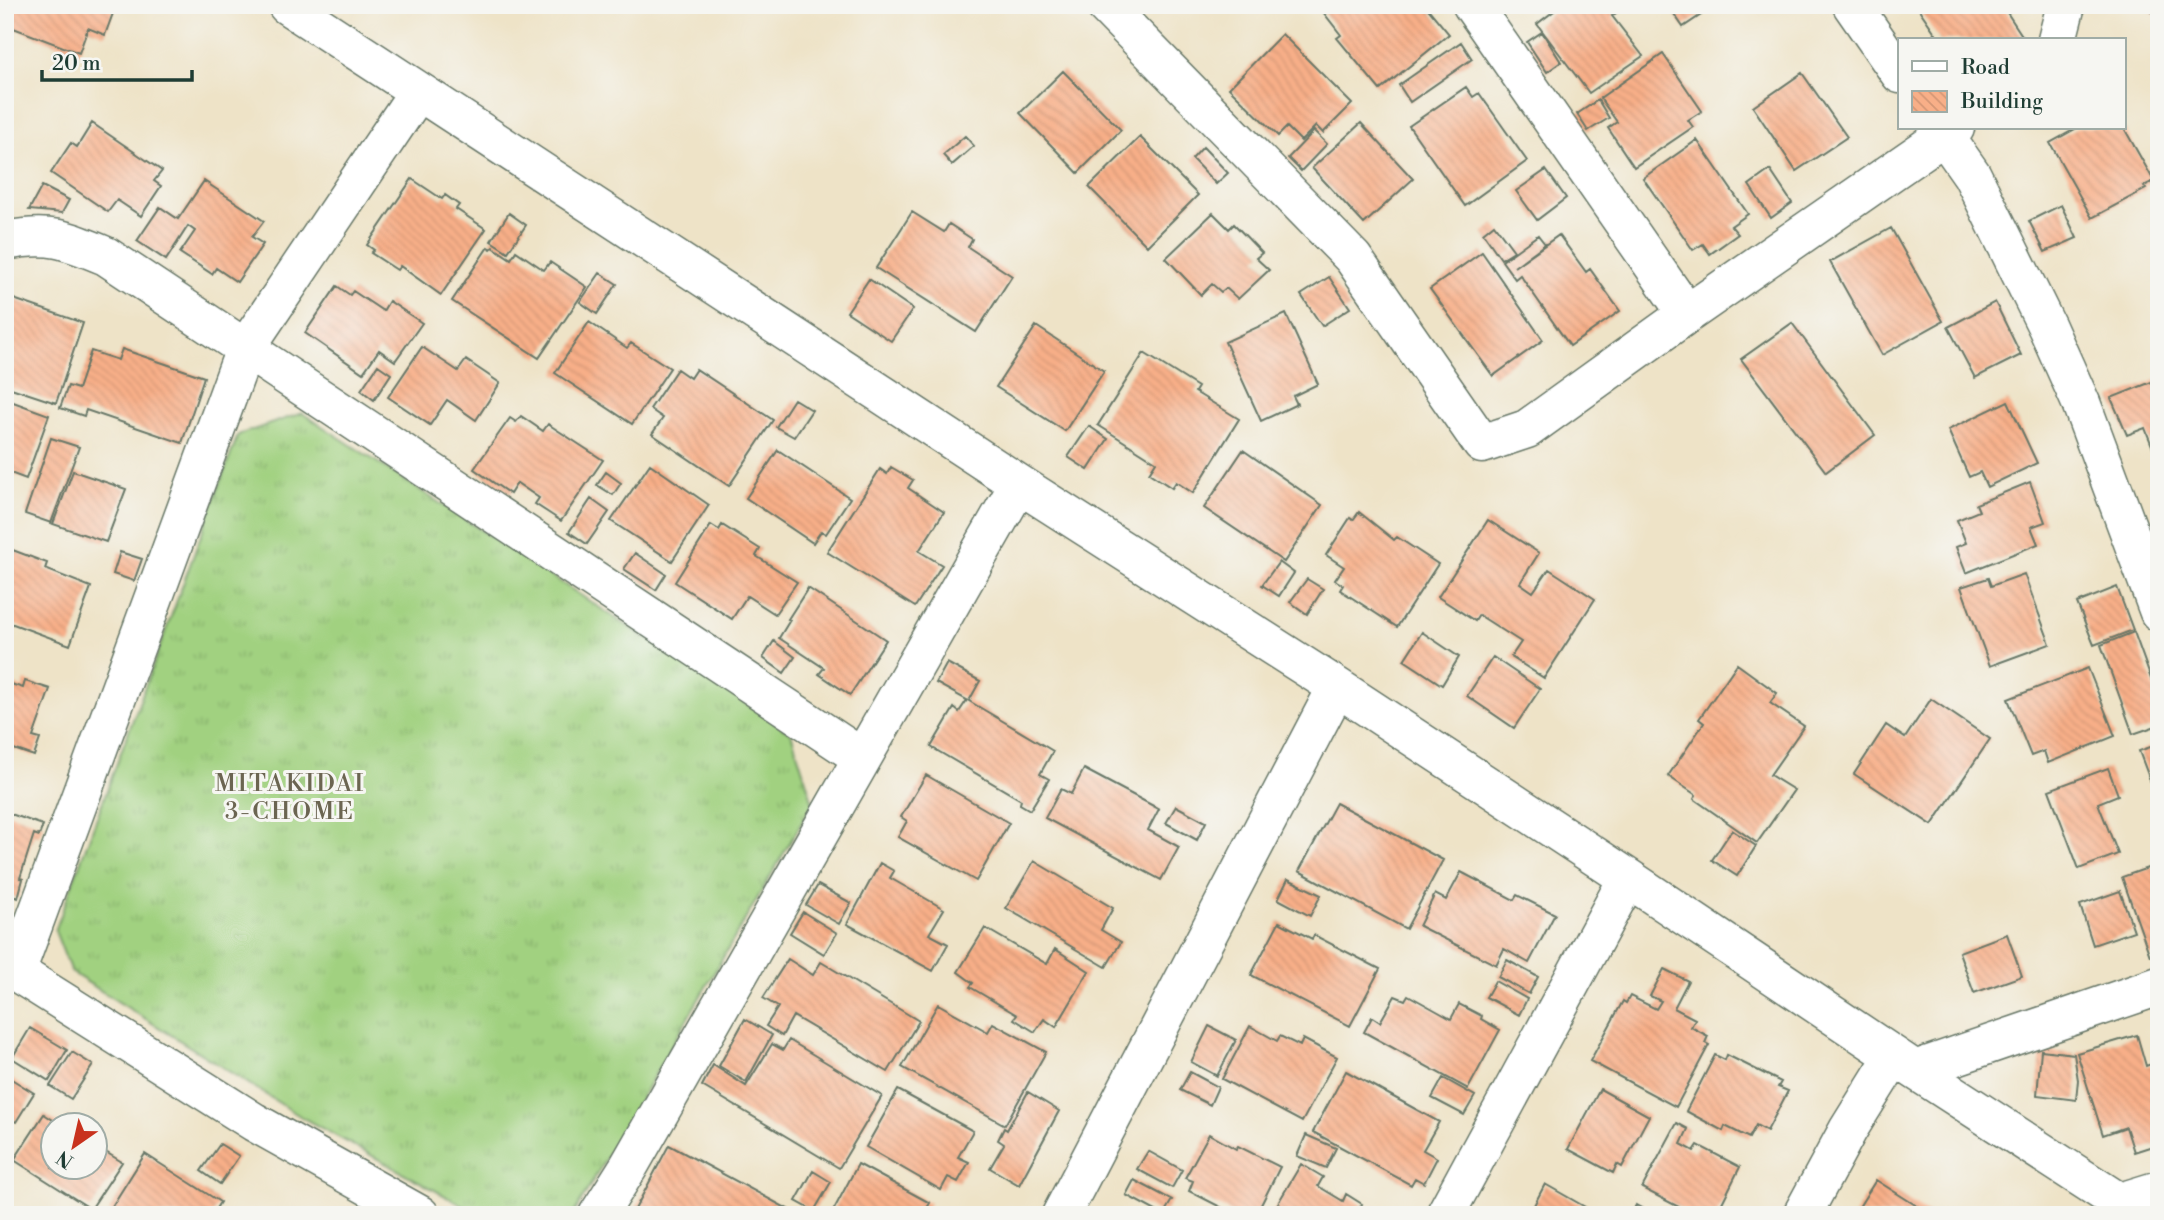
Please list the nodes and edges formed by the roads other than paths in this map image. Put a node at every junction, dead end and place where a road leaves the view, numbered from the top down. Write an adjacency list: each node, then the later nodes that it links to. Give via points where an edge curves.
1 (287, 5): 8 (street)
2 (1105, 5): 11 (street, via 1353,258 1482,444 1527,429)
3 (1472, 5): 11 (street)
4 (1852, 5): 7 (street)
5 (2066, 5): 6 (street)
6 (2058, 38)
7 (1898, 71)
8 (418, 92): 12 (street); 13 (street)
9 (1946, 130): 11 (street); 14 (street, via 2081,403)
10 (5, 241): 12 (street, via 33,235 68,240 106,256)
11 (1687, 314)
12 (245, 349): 16 (street); 18 (street)
13 (1019, 484): 15 (street); 16 (street)
14 (2159, 612)
15 (1337, 687): 17 (street); 25 (street)
16 (861, 757): 24 (street)
17 (1628, 878): 20 (street); 26 (street)
18 (11, 968): 23 (street)
19 (2159, 986): 20 (street)
20 (1904, 1063): 22 (street); 27 (street, via 1848,1130)
21 (2159, 1190): 22 (street)
22 (2129, 1208)
23 (399, 1210)
24 (598, 1215)
25 (1061, 1215)
26 (1445, 1215)
27 (1802, 1215)

